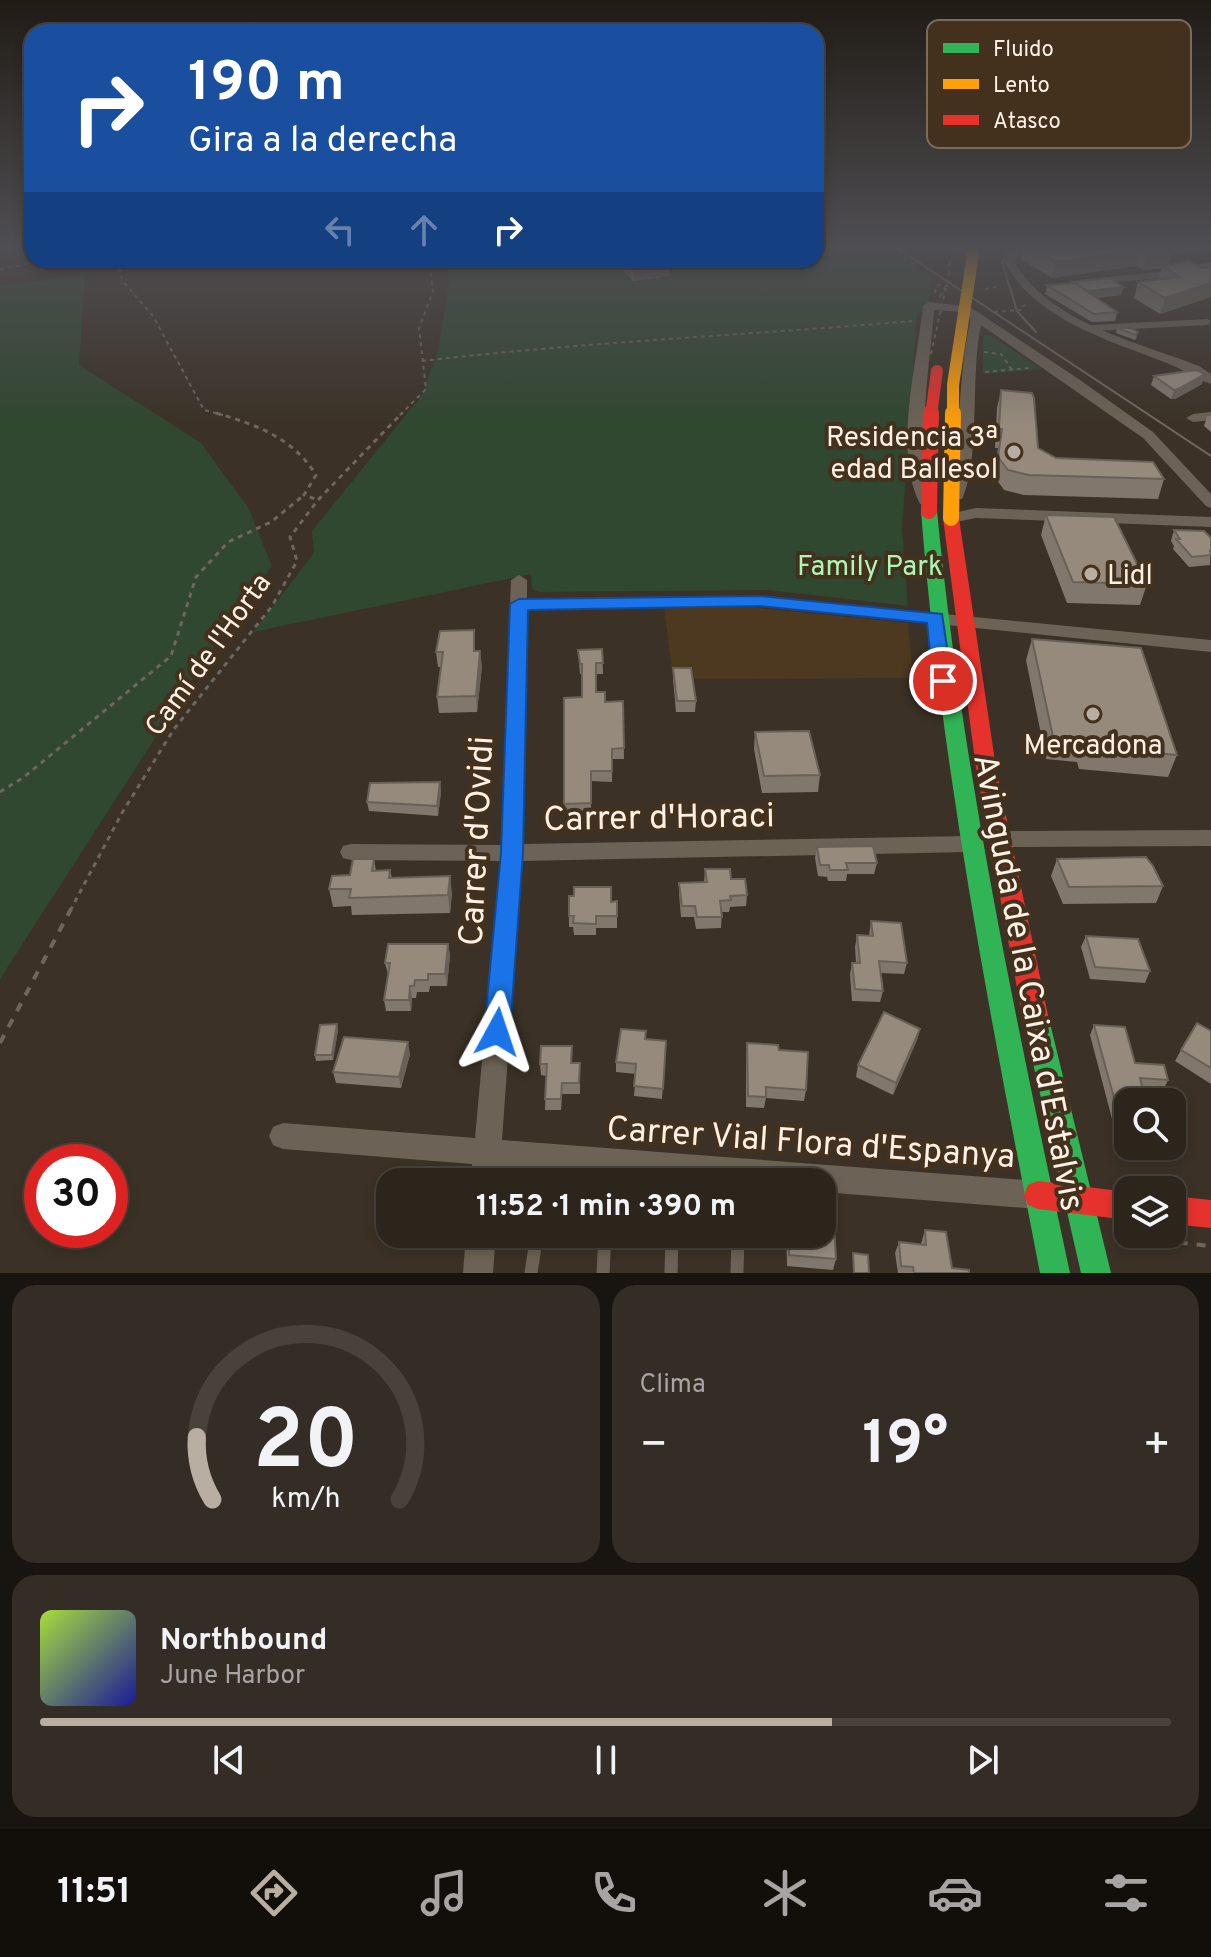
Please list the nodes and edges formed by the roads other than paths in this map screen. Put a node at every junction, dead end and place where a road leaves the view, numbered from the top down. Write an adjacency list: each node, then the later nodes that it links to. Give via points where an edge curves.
1 (949, 307): 11 (main road, Avinguda de la Caixa d'Estalvis, bridge, via 931,411)
2 (958, 307): 12 (main road, Avinguda de la Caixa d'Estalvis, bridge, via 948,442)
3 (1054, 307): 6 (street)
4 (984, 320): 10 (street, via 1148,435); 11 (street, Avinguda de la Caixa d'Estalvis, via 966,309 928,309 914,436 917,478); 12 (street, Avinguda de la Caixa d'Estalvis, via 969,352 964,468)
5 (1207, 322): 6 (lane)
6 (1093, 328): 7 (street)
7 (1211, 380)
8 (1211, 416): 9 (street)
9 (1193, 418)
10 (1211, 503)
11 (929, 511): 16 (main road, Avinguda de la Caixa d'Estalvis)
12 (951, 518): 13 (street, via 976,513); 17 (main road, Avinguda de la Caixa d'Estalvis)
13 (1211, 522)
14 (519, 580): 15 (street, Carrer d'Ovidi)
15 (519, 604): 16 (street, via 760,601); 23 (street, Carrer d'Ovidi)
16 (935, 618): 17 (street); 21 (main road, Avinguda de la Caixa d'Estalvis)
17 (961, 620): 18 (street); 20 (main road, Avinguda de la Caixa d'Estalvis)
18 (1211, 646)
19 (1211, 838): 20 (street)
20 (998, 839): 28 (main road, Avinguda de la Caixa d'Estalvis)
21 (968, 844): 23 (street, Carrer d'Horaci); 27 (main road, Avinguda de la Caixa d'Estalvis)
22 (351, 852): 23 (street, Carrer d'Horaci)
23 (512, 853): 25 (street, Carrer d'Ovidi)
24 (283, 1136): 25 (street, Carrer Vial Flora d'Espanya)
25 (487, 1152): 26 (street); 27 (street, Carrer Vial Flora d'Espanya)
26 (486, 1168)
27 (1038, 1195): 28 (main road, Carrer Vial Flora d'Espanya); 42 (main road, Avinguda de la Caixa d'Estalvis)
28 (1078, 1200): 29 (main road, Carrer Vial Flora d'Espanya); 43 (main road, Avinguda de la Caixa d'Estalvis)
29 (1114, 1204)
30 (1186, 1211): 31 (main road)
31 (1211, 1214)
32 (480, 1248): 37 (street)
33 (535, 1248): 38 (lane)
34 (604, 1248): 39 (lane)
35 (672, 1248): 40 (lane)
36 (738, 1248): 41 (lane)
37 (478, 1273)
38 (531, 1273)
39 (603, 1273)
40 (671, 1273)
41 (737, 1273)
42 (1055, 1273)
43 (1096, 1273)

